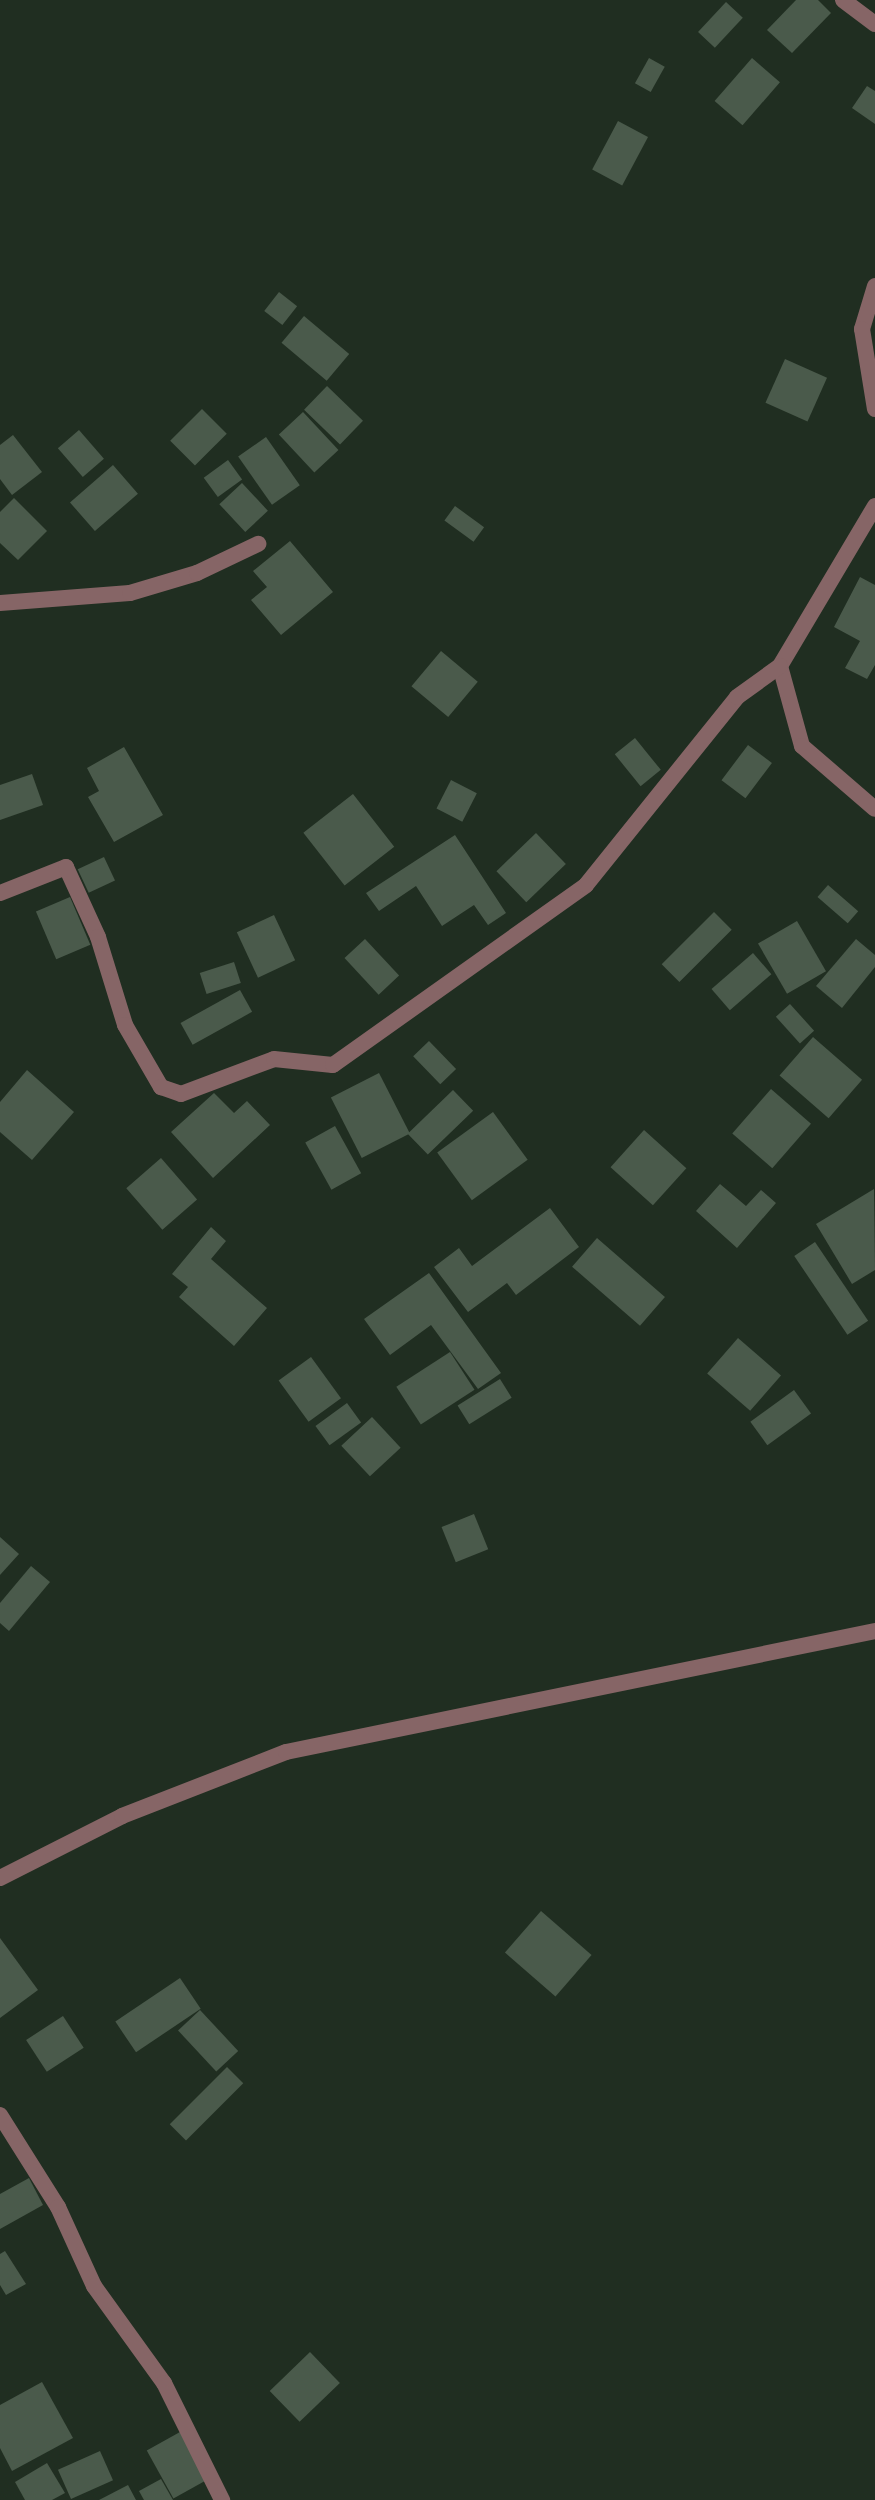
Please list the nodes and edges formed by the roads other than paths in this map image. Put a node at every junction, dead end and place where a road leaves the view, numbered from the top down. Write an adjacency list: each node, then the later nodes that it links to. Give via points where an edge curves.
1 (843, 0): 2 (street)
2 (875, 24)
3 (875, 286): 4 (street, via 862,329)
4 (875, 409)
5 (875, 506): 8 (street)
6 (258, 544): 7 (street, via 197,573 130,593)
7 (0, 603)
8 (780, 666): 9 (street, via 802,746); 10 (street, via 737,697 586,885 333,1065 274,1059 181,1094 161,1087 125,1025 98,937 66,867)
9 (875, 809)
10 (0, 893)
11 (875, 1631): 12 (street, via 286,1752 122,1816)
12 (0, 1878)
13 (0, 2115): 14 (street, via 58,2207 94,2286 164,2383)
14 (222, 2500)

